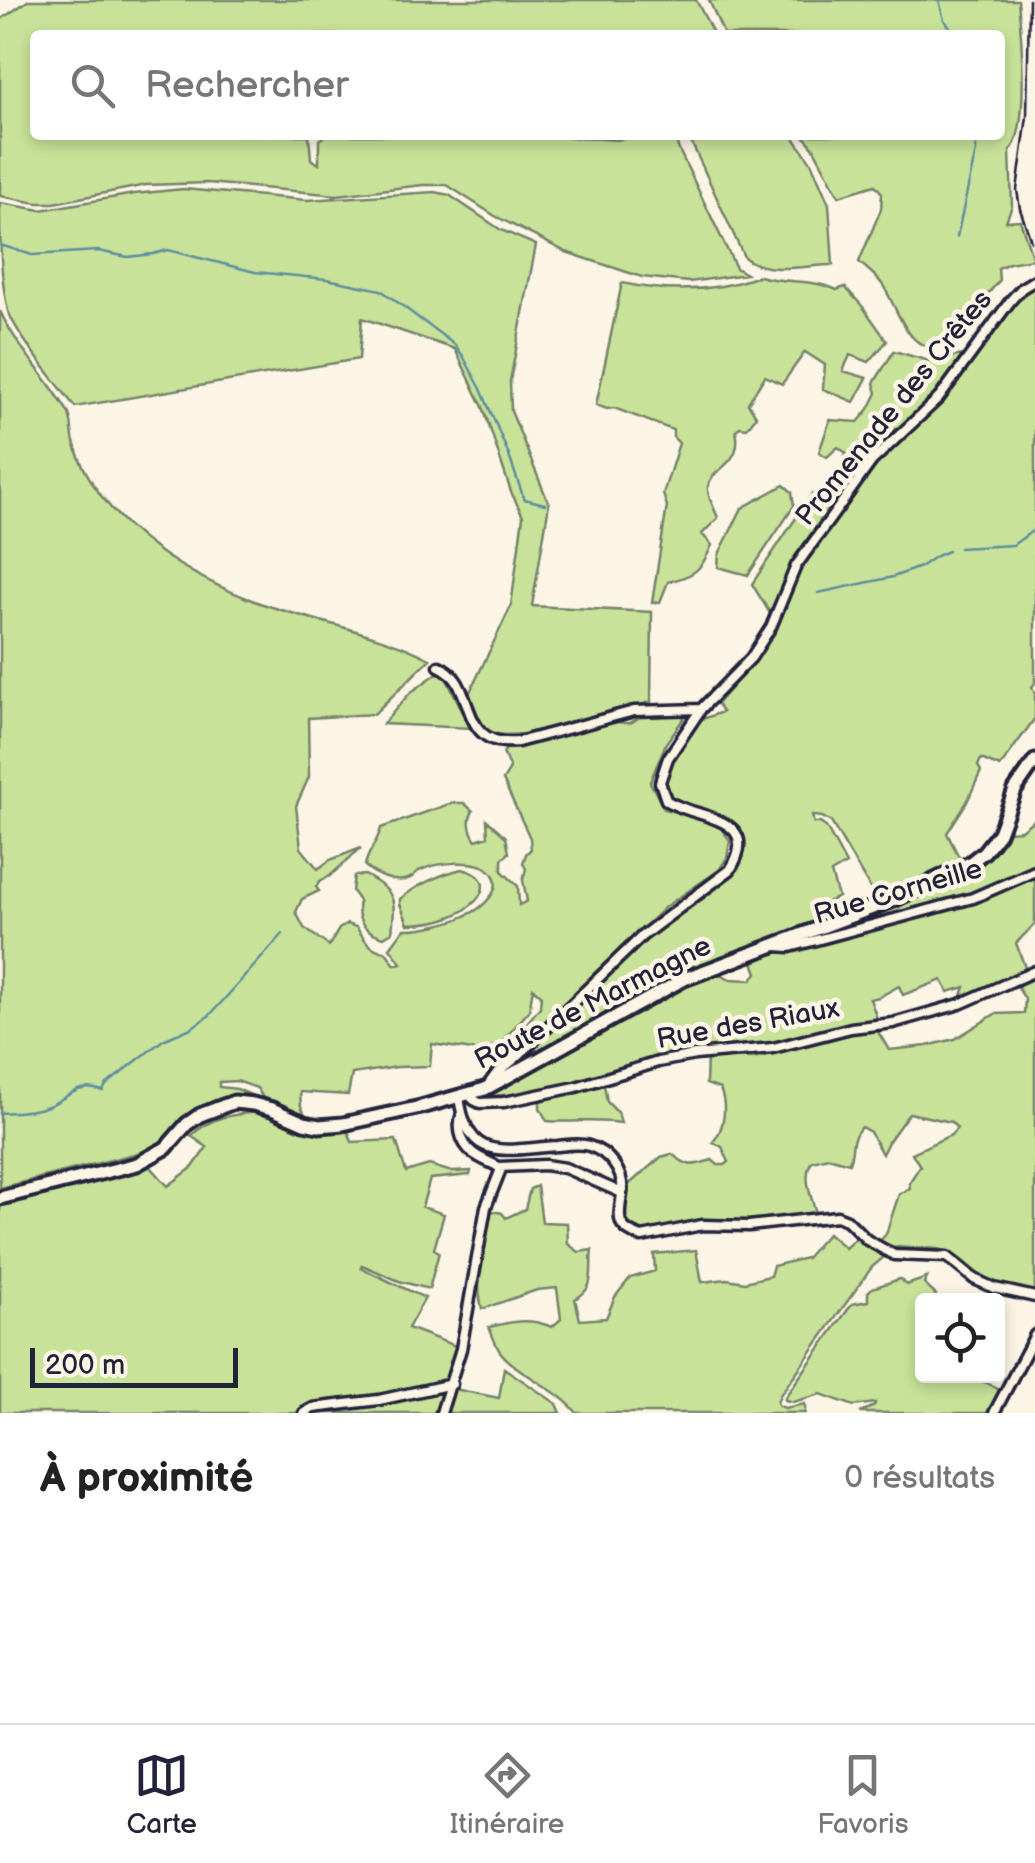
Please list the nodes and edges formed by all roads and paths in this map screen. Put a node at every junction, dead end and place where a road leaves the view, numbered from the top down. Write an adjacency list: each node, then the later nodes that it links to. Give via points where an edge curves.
1 (1035, 280): 3 (street, Promenade des Crêtes, via 1011,300 939,398 872,461 796,566 752,658)
2 (439, 666): 3 (street, via 459,686 480,732 500,744 634,711)
3 (702, 709): 8 (street, Promenade des Crêtes, via 668,758 660,782 671,805 724,821 737,838 735,862 642,936)
4 (1035, 761): 6 (street, Route de Marmagne, via 1015,790 1000,833 970,863)
5 (1035, 871): 6 (street, Rue Corneille, via 957,902 790,947)
6 (772, 946): 8 (street, Route de Marmagne, via 684,978)
7 (1035, 972): 9 (street, Rue des Riaux, via 960,1004 754,1052 658,1062 504,1102 480,1103)
8 (486, 1089): 9 (street, Route de Marmagne)
9 (463, 1095): 10 (street); 13 (street, Route de Marmagne, via 319,1126 234,1102 200,1115 166,1148 137,1164)
10 (462, 1113): 11 (street, via 458,1126 469,1150); 12 (street, via 472,1138 488,1148 594,1148 616,1168)
11 (499, 1167): 12 (street, via 565,1168); 16 (street)
12 (622, 1193): 14 (street, via 618,1215 636,1235 837,1216 894,1255 947,1257 994,1288)
13 (0, 1198)
14 (1035, 1297)
15 (1035, 1336): 19 (street)
16 (452, 1384): 17 (street); 18 (street)
17 (304, 1413)
18 (442, 1413)
19 (994, 1413)

